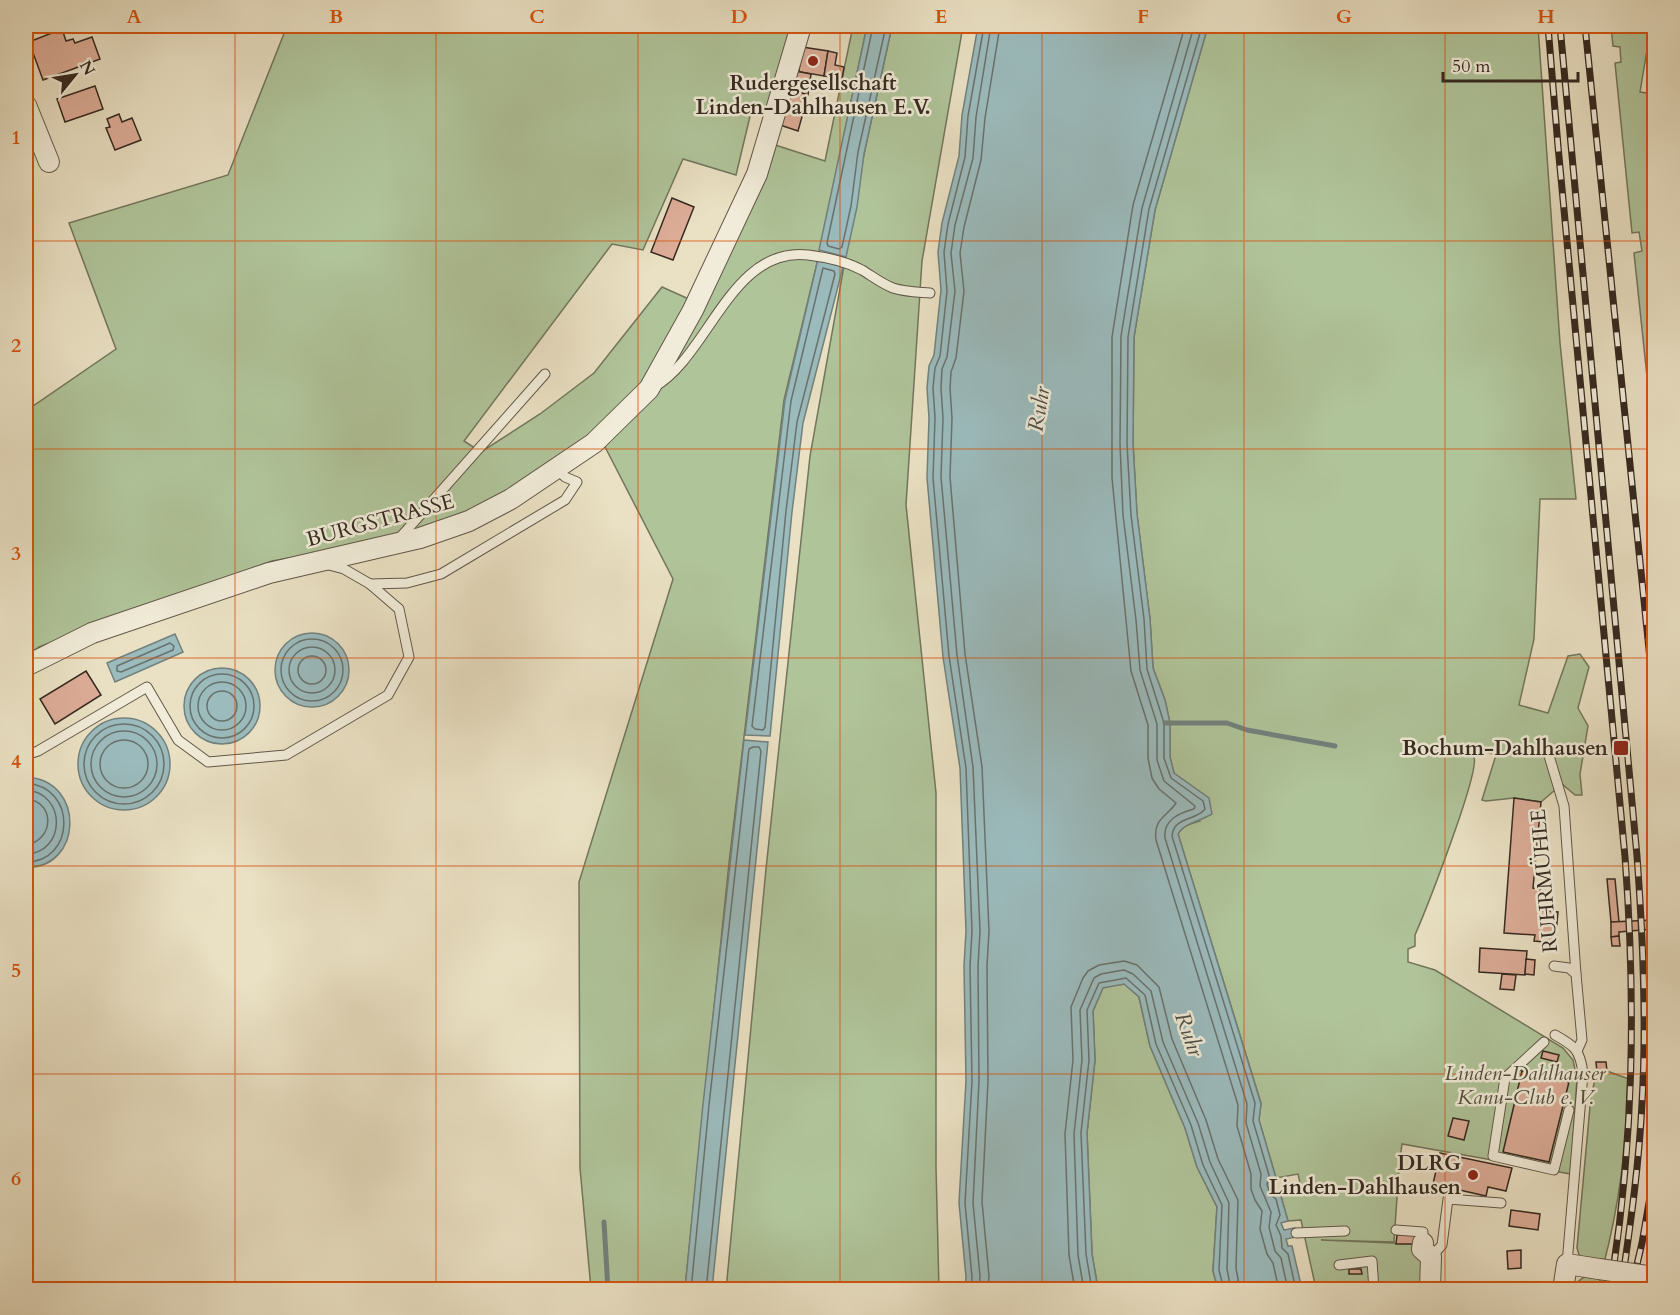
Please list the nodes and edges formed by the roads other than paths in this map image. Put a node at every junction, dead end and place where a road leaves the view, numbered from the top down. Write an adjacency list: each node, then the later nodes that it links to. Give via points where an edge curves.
1 (801, 26): 6 (street, BURGSTRASSE, via 758,174 693,310)
2 (26, 105): 3 (street)
3 (49, 162)
4 (930, 293): 6 (lane, via 894,289 859,268 828,259 809,255 783,257 769,262 737,287 678,369)
5 (544, 374): 8 (lane)
6 (649, 389): 7 (street, BURGSTRASSE, via 594,443)
7 (555, 468): 8 (street, BURGSTRASSE, via 511,499 469,521); 10 (lane, via 577,482 565,500 441,574 407,583)
8 (393, 545): 9 (street, BURGSTRASSE)
9 (316, 562): 10 (lane, via 344,569); 11 (street, BURGSTRASSE, via 269,573 92,633)
10 (370, 584): 13 (lane, via 399,609 409,657 388,694 286,755 208,762 178,740 147,687)
11 (26, 666)
12 (1547, 749): 15 (lane, RUHRMÜHLE, via 1564,806)
13 (26, 755)
14 (1554, 966): 15 (lane, RUHRMÜHLE, via 1569,968)
15 (1576, 974): 18 (lane, RUHRMÜHLE, via 1582,1040)
16 (1555, 1035): 18 (lane)
17 (1544, 1042): 19 (lane, via 1505,1078 1493,1156 1554,1170)
18 (1577, 1051): 25 (lane, RUHRMÜHLE, via 1583,1073)
19 (1569, 1110)
20 (1501, 1203): 24 (lane, via 1448,1199 1443,1245)
21 (1396, 1230): 24 (lane)
22 (1346, 1231): 23 (lane)
23 (1296, 1233)
24 (1426, 1244): 29 (street)
25 (1568, 1264): 27 (street, bridge); 30 (street, RUHRMÜHLE)
26 (1339, 1265): 28 (lane, via 1372,1261)
27 (1654, 1277)
28 (1374, 1290)
29 (1430, 1290)
30 (1563, 1290)

